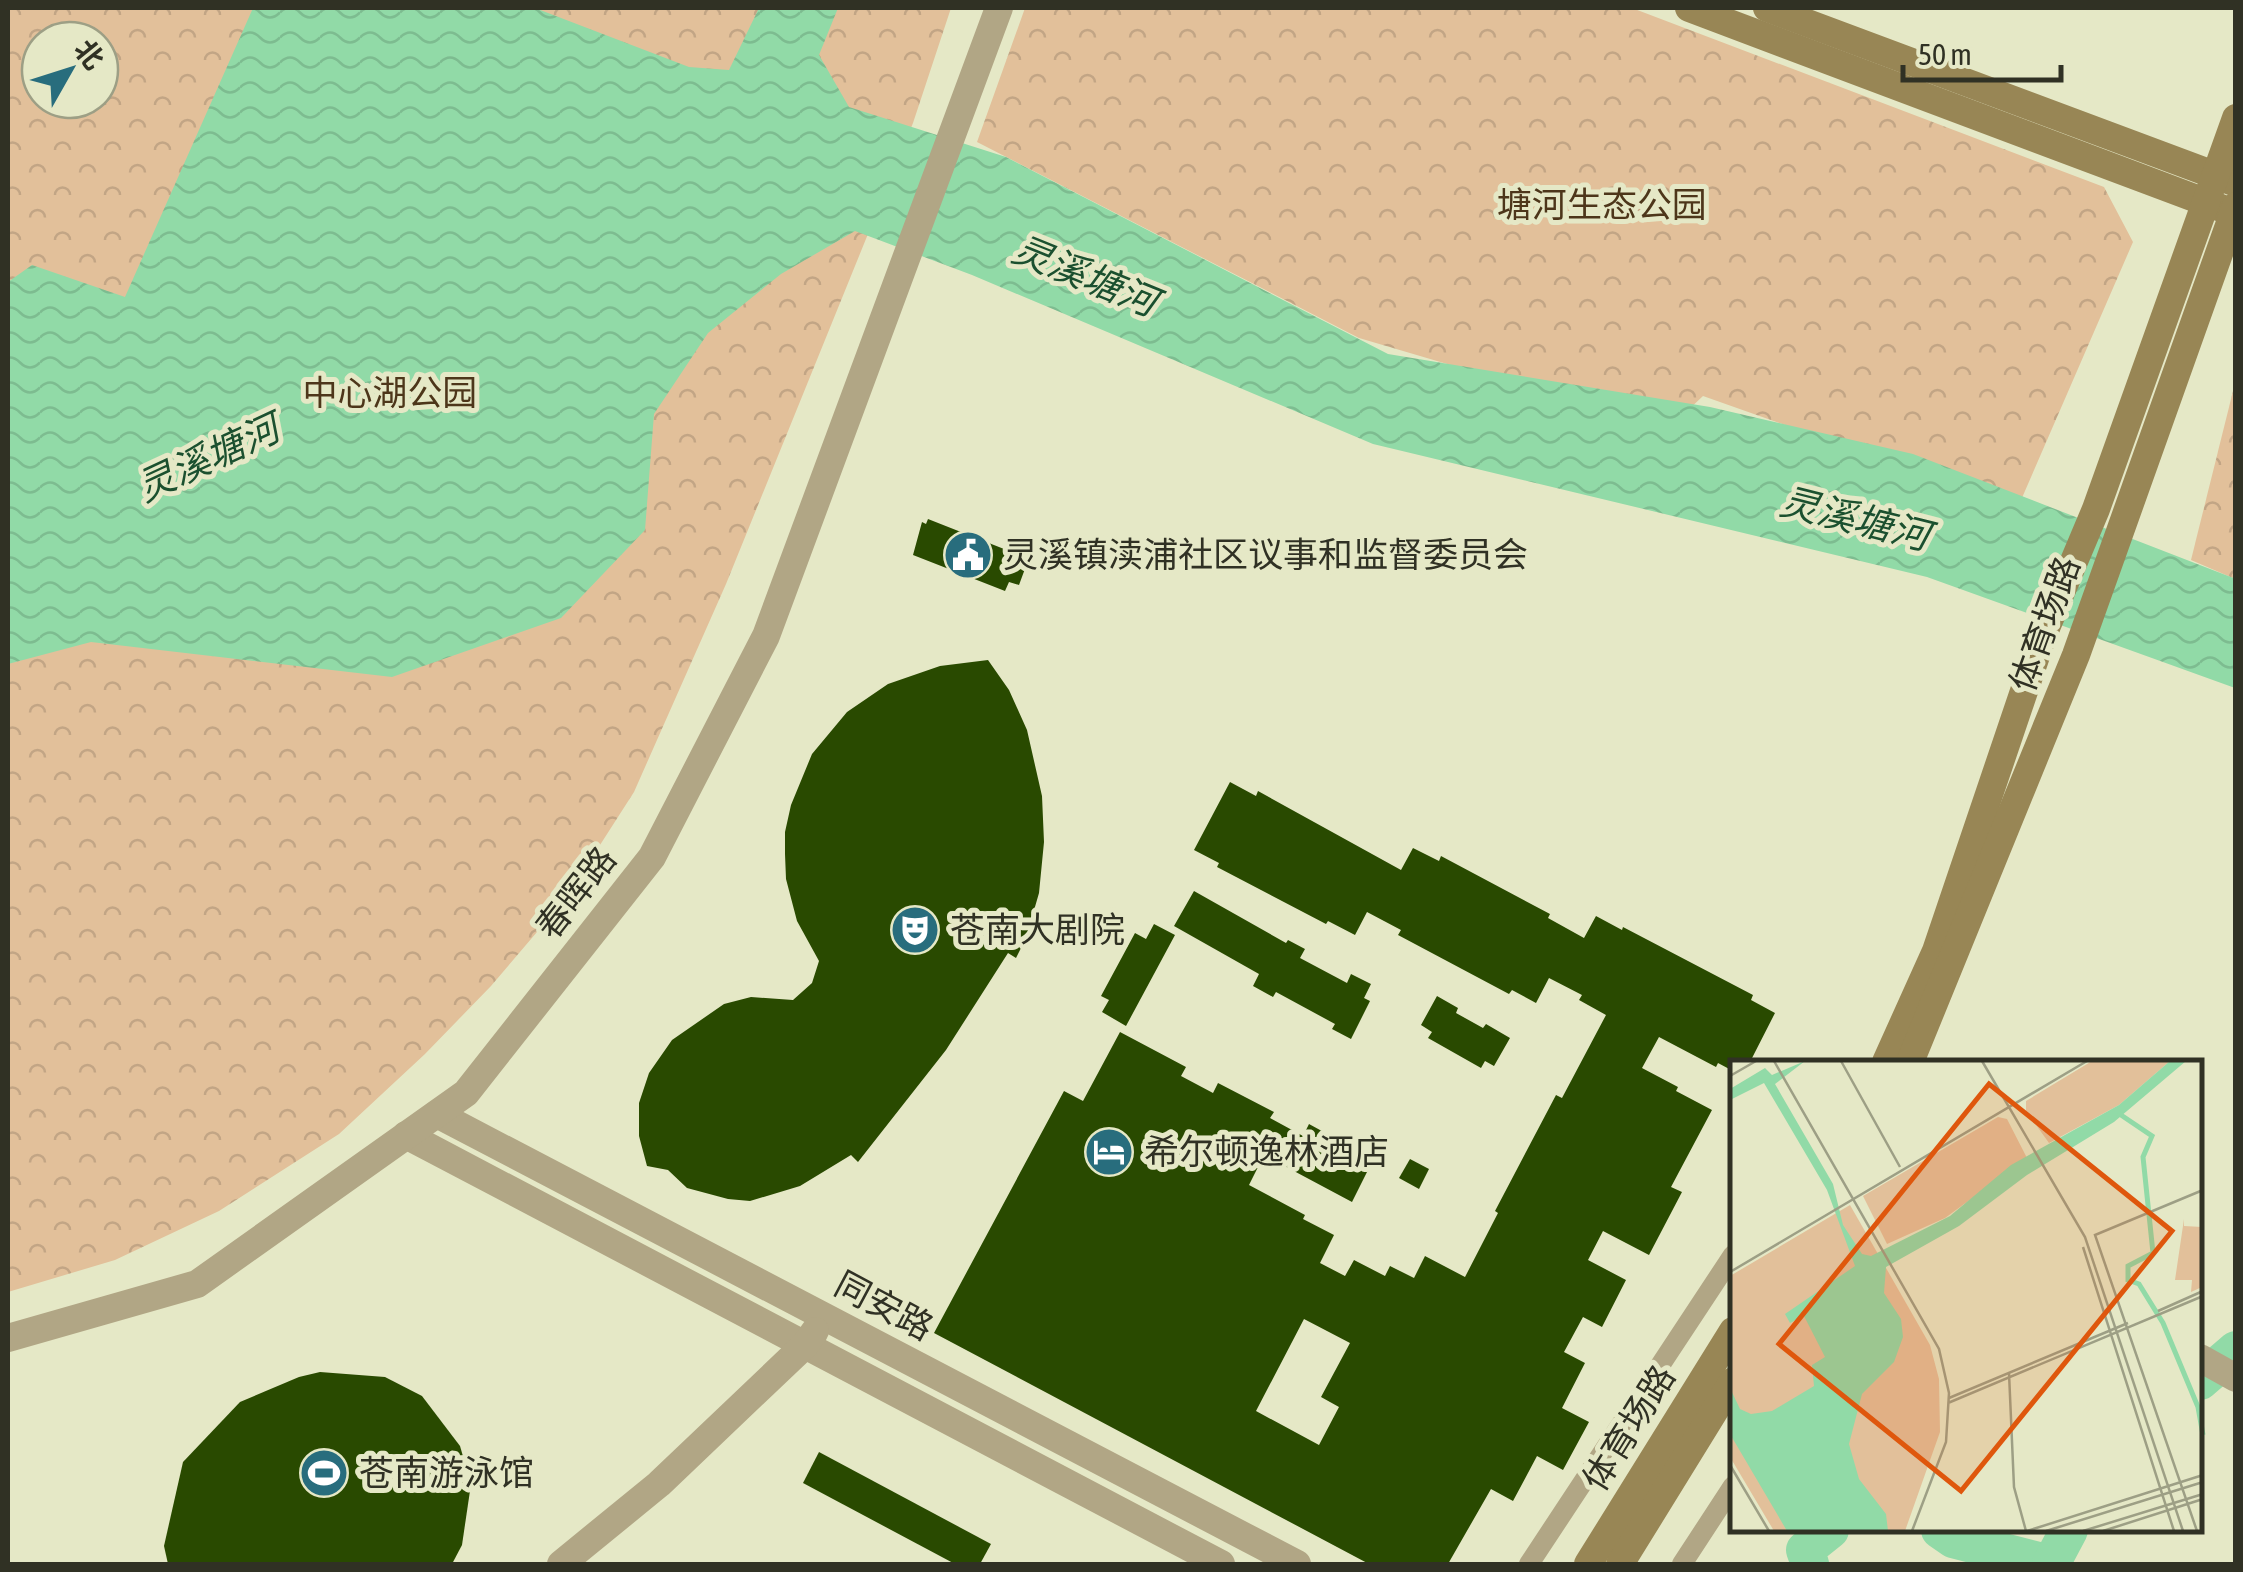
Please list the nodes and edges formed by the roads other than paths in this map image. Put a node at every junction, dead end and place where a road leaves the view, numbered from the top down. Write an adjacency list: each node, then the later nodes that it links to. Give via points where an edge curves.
1 (999, 8): 10 (street, 春晖路, via 766,636 652,857 466,1093)
2 (1689, 8): 5 (main road)
3 (1767, 8): 5 (main road)
4 (2236, 118): 5 (main road)
5 (2218, 186): 6 (main road); 7 (main road)
6 (2235, 211): 7 (main road, 体育场路)
7 (2108, 515): 8 (main road, 体育场路, via 2043,635 1936,951); 9 (main road, 体育场路, via 2076,655)
8 (1887, 1060)
9 (1911, 1060)
10 (437, 1114): 11 (street, 春晖路); 13 (street, 同安路)
11 (406, 1136): 15 (street, 春晖路, via 197,1284); 16 (street, 同安路)
12 (1730, 1260): 24 (street)
13 (825, 1318): 16 (street); 23 (street, 同安路)
14 (1730, 1337): 25 (main road, 体育场路)
15 (8, 1338)
16 (805, 1345): 21 (street, via 659,1484); 22 (street, 同安路)
17 (2203, 1360): 18 (street)
18 (2236, 1378)
19 (1730, 1386): 26 (main road, 体育场路)
20 (1730, 1491): 27 (street)
21 (561, 1564)
22 (1222, 1564)
23 (1297, 1564)
24 (1529, 1564)
25 (1588, 1564)
26 (1620, 1564)
27 (1682, 1564)

